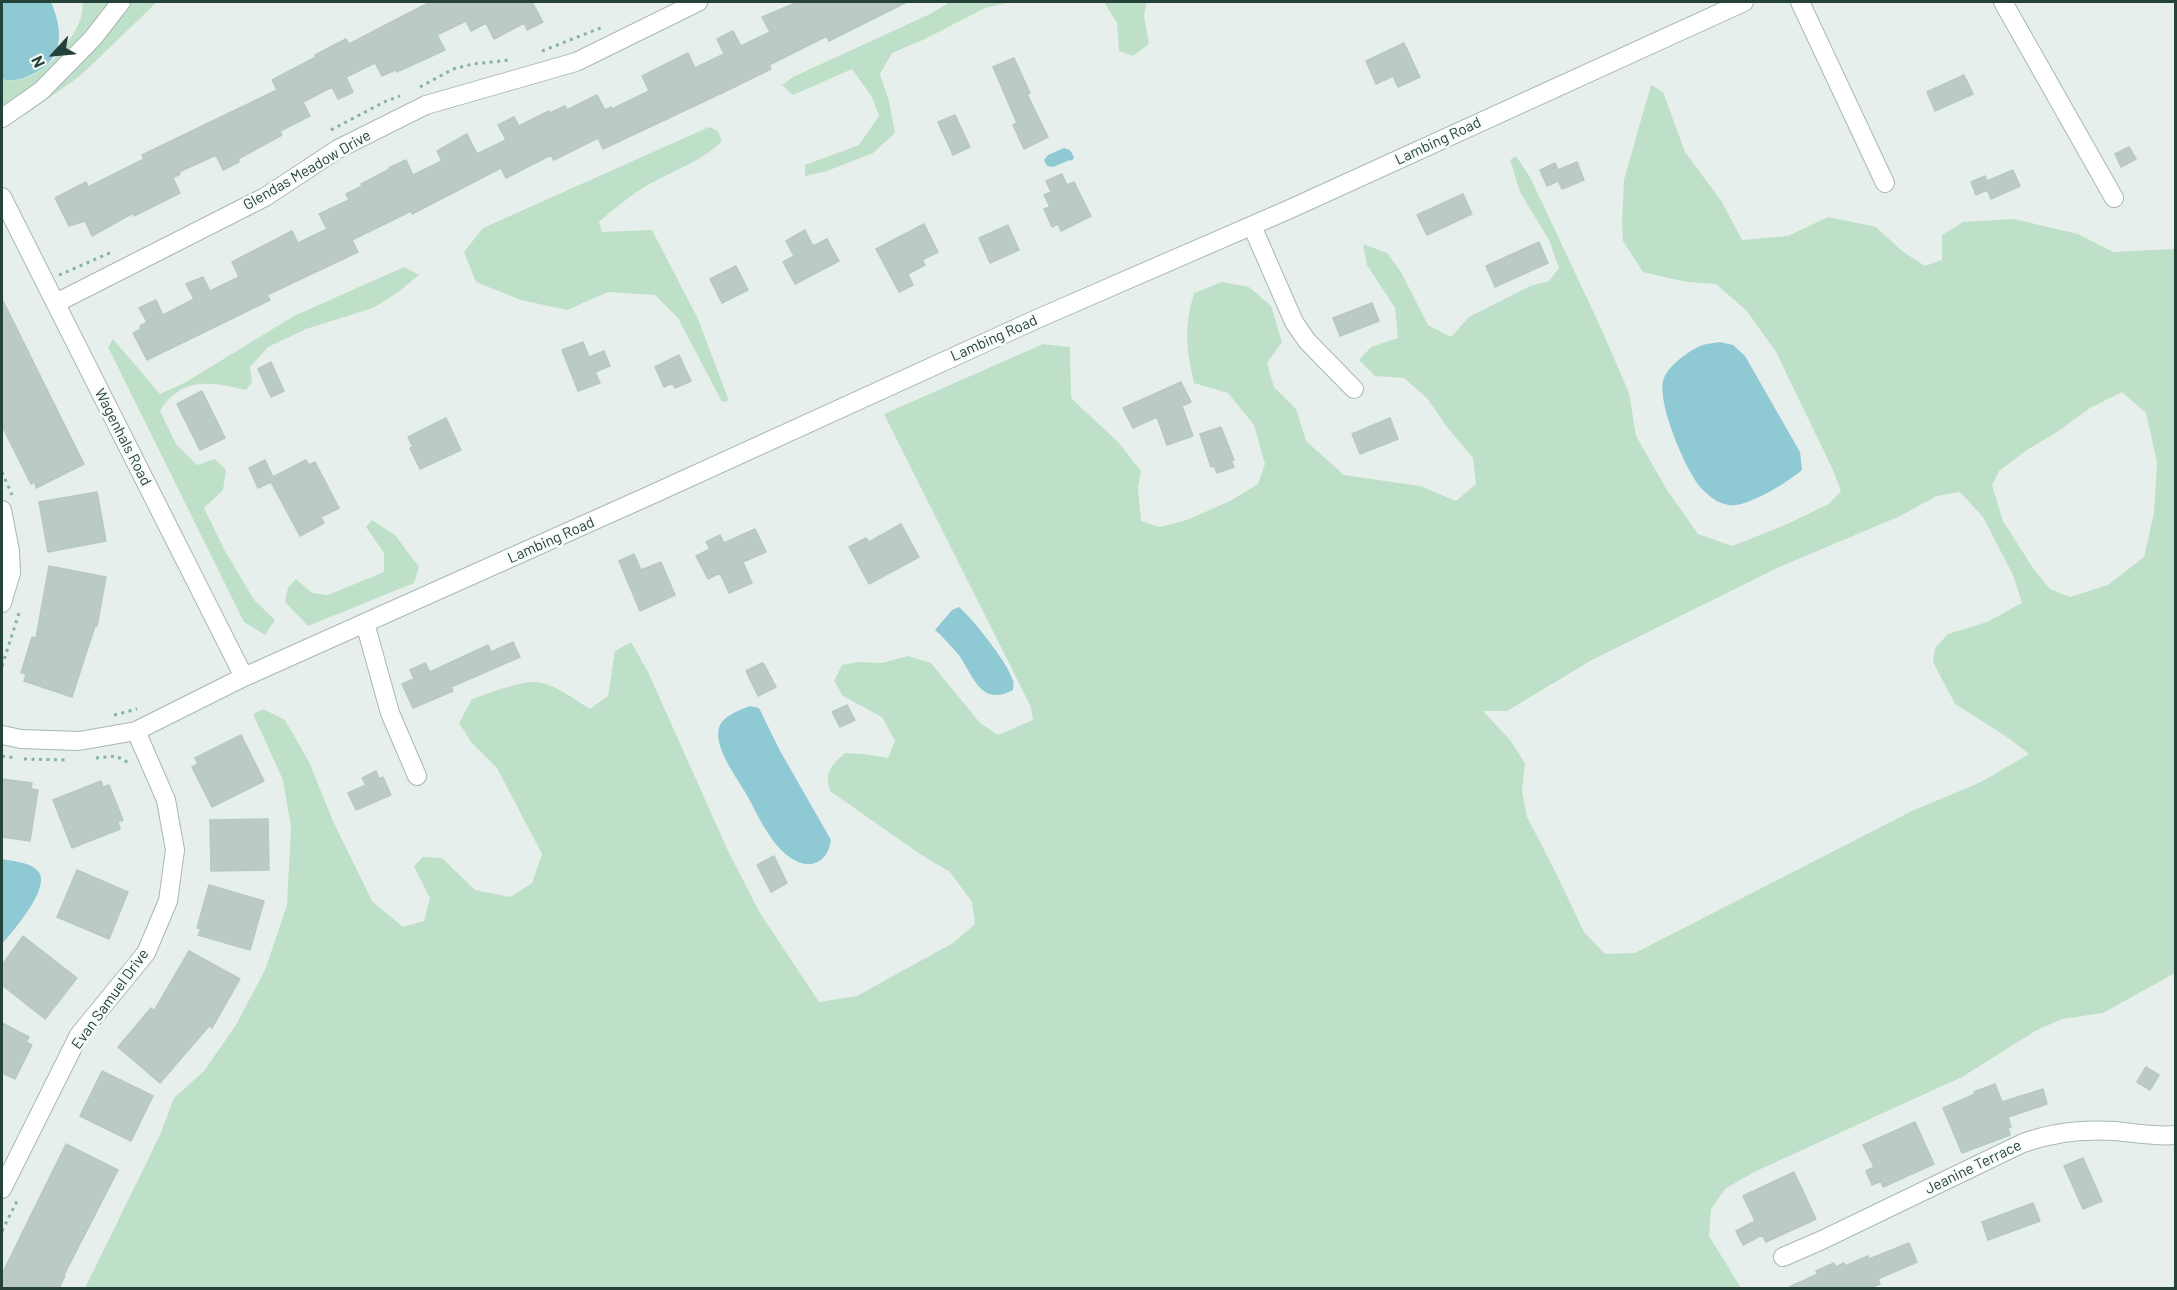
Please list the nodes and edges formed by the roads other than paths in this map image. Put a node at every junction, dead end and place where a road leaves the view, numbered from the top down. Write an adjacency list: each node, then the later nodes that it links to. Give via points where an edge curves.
1 (121, 2): 6 (street, via 41,92)
2 (698, 2): 11 (street, Glendas Meadow Drive, via 576,62 426,105 338,149 265,197)
3 (1744, 2): 10 (street, Lambing Road)
4 (1800, 2): 7 (street)
5 (2003, 2): 9 (street)
6 (2, 117)
7 (1885, 183)
8 (2, 197): 11 (street, Wagenhals Road)
9 (2115, 198)
10 (1252, 226): 12 (street, via 1294,322); 15 (street, Lambing Road, via 1017,327)
11 (56, 303): 16 (street, Wagenhals Road)
12 (1354, 389)
13 (2, 510): 14 (street, via 11,573)
14 (2, 603)
15 (365, 623): 16 (street, Lambing Road); 19 (street, via 390,713)
16 (244, 677): 17 (street, Lambing Road)
17 (136, 731): 18 (street, Lambing Road, via 79,741); 21 (street, Evan Samuel Drive, via 168,810 175,850 168,901 146,953 80,1035)
18 (2, 735)
19 (417, 776)
20 (2175, 1135): 22 (street, Jeanine Terrace, via 2111,1131 2046,1134)
21 (2, 1189)
22 (1783, 1257)

